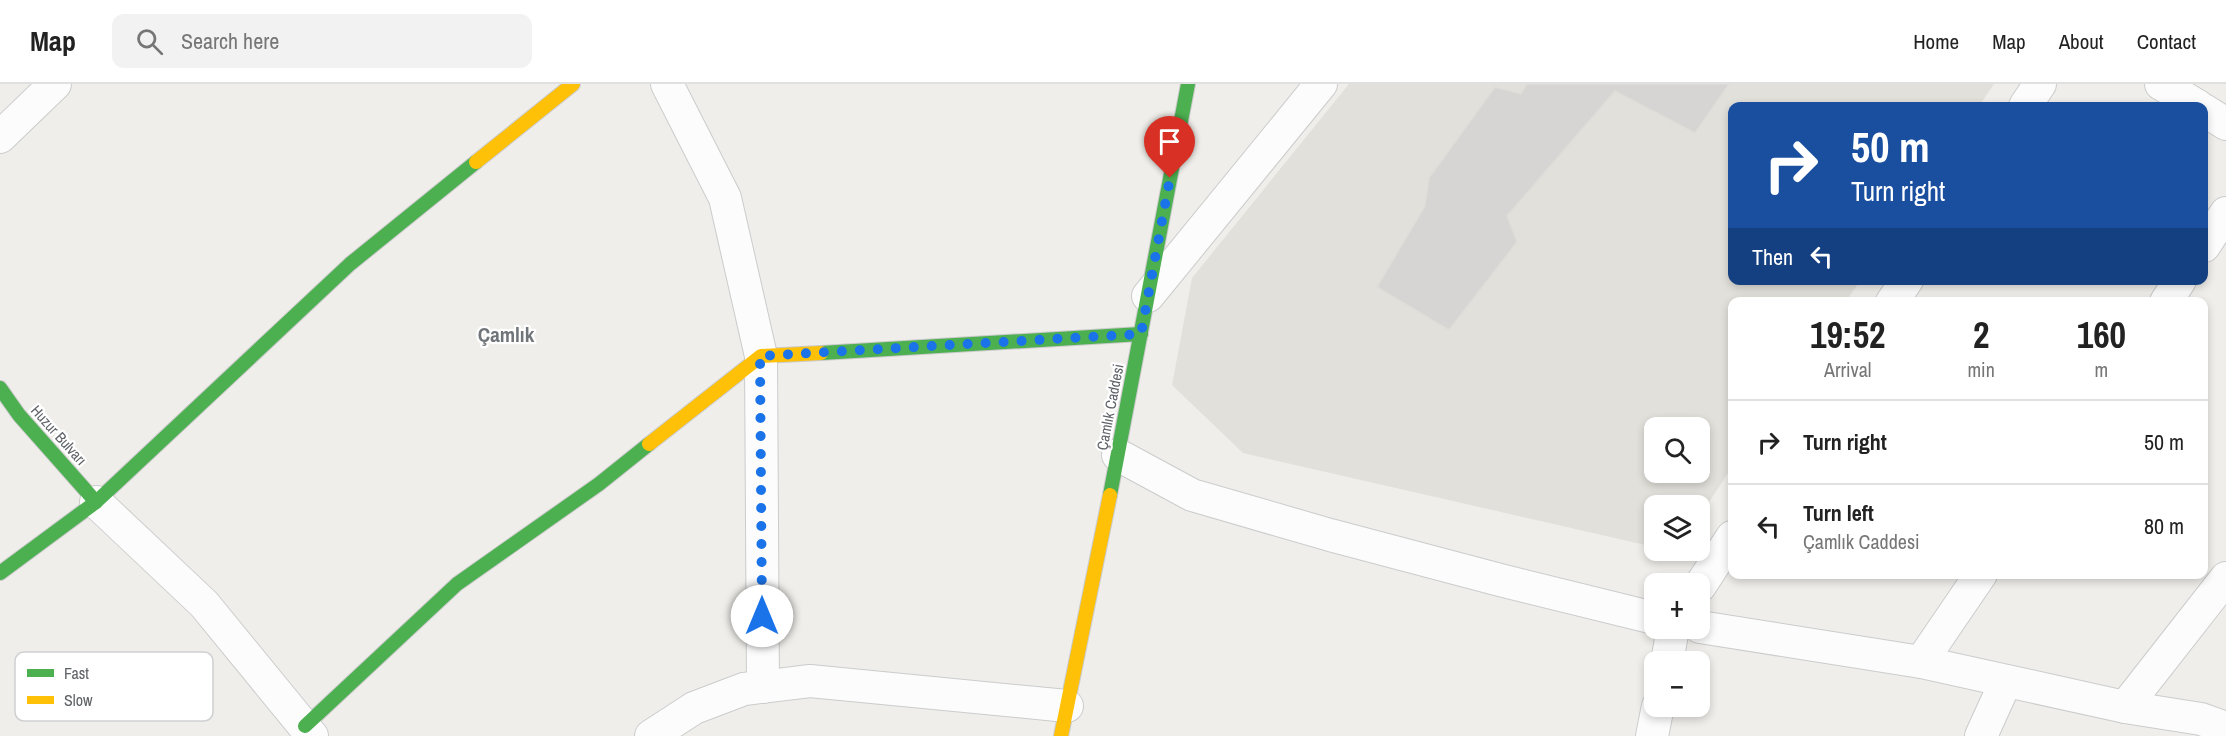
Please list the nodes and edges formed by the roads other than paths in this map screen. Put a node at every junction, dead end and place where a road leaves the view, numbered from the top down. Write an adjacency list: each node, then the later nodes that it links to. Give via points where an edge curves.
1 (55, 84): 12 (street)
2 (573, 84): 20 (street, via 350,264)
3 (667, 84): 17 (street, via 725,198)
4 (1188, 84): 15 (street, Çamlık Caddesi)
5 (1321, 84): 15 (street)
6 (2040, 84): 8 (street)
7 (2161, 84): 9 (street)
8 (2028, 102)
9 (2191, 102)
10 (2208, 113): 11 (street)
11 (2226, 124)
12 (0, 137)
13 (2226, 213): 14 (street)
14 (2208, 240)
15 (1148, 296): 16 (street, Çamlık Caddesi)
16 (1141, 334): 17 (street); 19 (street, Çamlık Caddesi)
17 (760, 356): 30 (street); 35 (street, via 599,484 457,584)
18 (0, 388): 20 (street, Huzur Bulvarı)
19 (1118, 455): 26 (street, via 1192,495); 31 (street, Çamlık Caddesi)
20 (96, 502): 22 (street); 35 (street, via 204,604)
21 (1728, 543): 23 (street)
22 (0, 573)
23 (1708, 573)
24 (2226, 578): 32 (street)
25 (1978, 579): 28 (street)
26 (1644, 616)
27 (1710, 629): 28 (street)
28 (1921, 662): 29 (street)
29 (2006, 681): 32 (street); 39 (street)
30 (763, 687): 31 (street, via 810,681); 36 (street, via 744,689 693,708)
31 (1067, 706): 37 (street, Çamlık Caddesi)
32 (2125, 707): 34 (street, via 2201,719); 40 (street)
33 (1656, 717): 38 (street)
34 (2226, 728)
35 (309, 731)
36 (651, 736)
37 (1061, 736)
38 (1652, 736)
39 (1981, 736)
40 (2171, 736)

